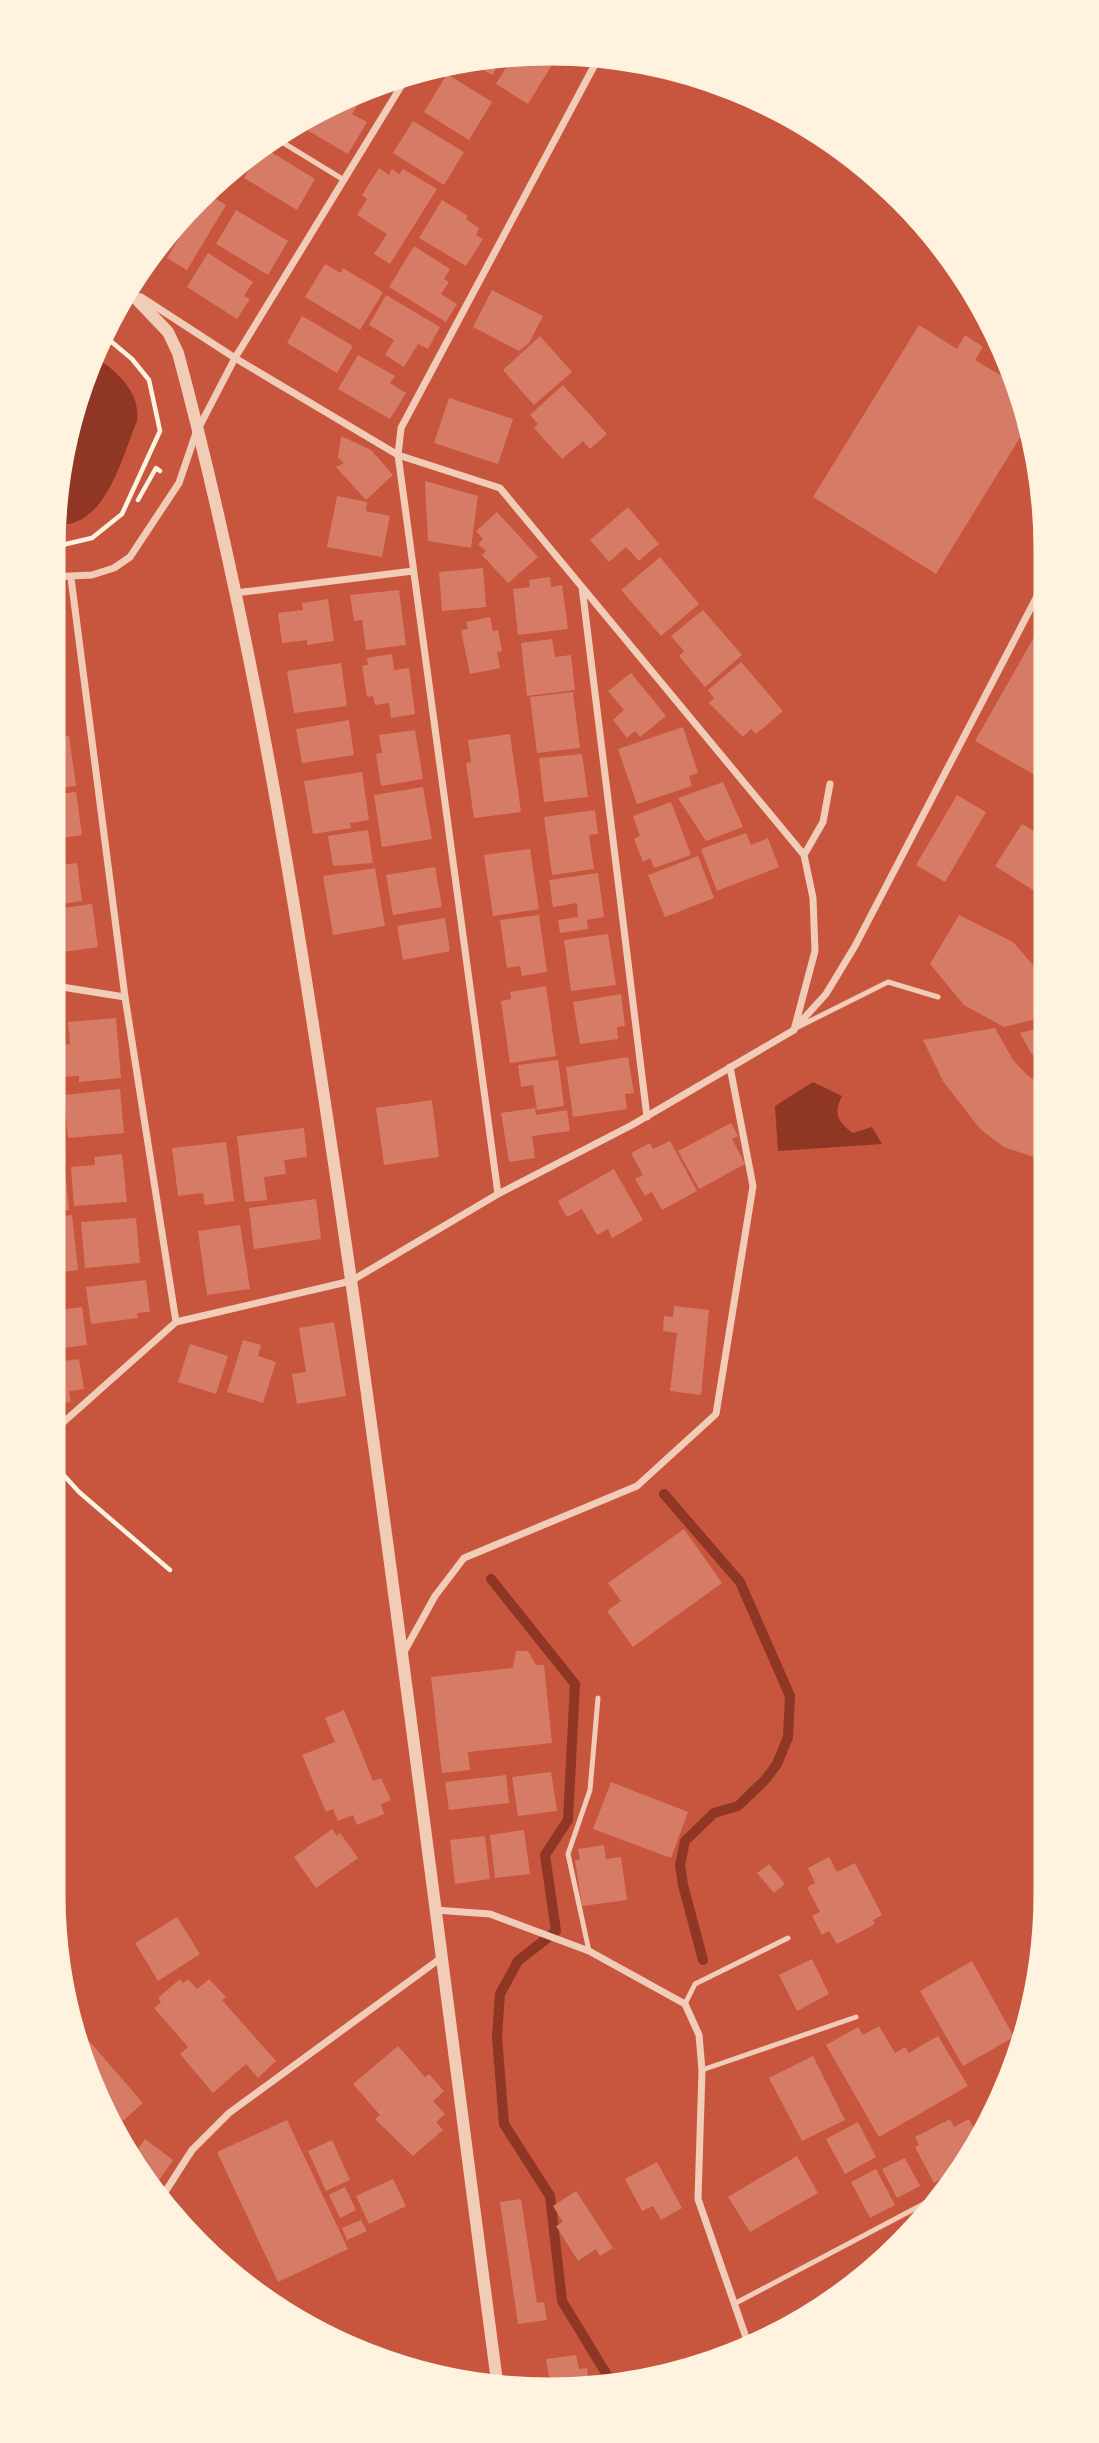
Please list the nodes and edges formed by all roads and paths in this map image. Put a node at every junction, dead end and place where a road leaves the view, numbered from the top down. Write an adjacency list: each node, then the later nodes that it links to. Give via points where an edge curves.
1 (595, 63): 10 (street, via 401,428)
2 (402, 84): 4 (street)
3 (281, 142): 4 (lane)
4 (344, 180): 8 (street)
5 (134, 293): 8 (street)
6 (133, 295): 9 (street, via 168,332 178,354)
7 (109, 340): 11 (path, via 149,380 160,431 122,514 92,538)
8 (235, 359): 9 (street); 10 (street)
9 (196, 433): 14 (street, via 179,483 130,557 114,568); 16 (street)
10 (398, 455): 12 (street); 15 (street, via 500,488)
11 (61, 545)
12 (413, 571): 16 (street); 26 (street)
13 (61, 578): 14 (street)
14 (71, 578): 21 (street)
15 (582, 586): 19 (street); 25 (street)
16 (235, 593): 27 (street, via 301,937)
17 (1038, 594): 23 (street, via 855,946 826,994)
18 (830, 784): 19 (street, via 823,822)
19 (804, 855): 23 (street, via 813,898 815,951)
20 (61, 987): 21 (street)
21 (125, 997): 28 (street)
22 (938, 997): 23 (lane, via 888,982)
23 (794, 1030): 24 (street)
24 (730, 1067): 25 (street); 32 (street, via 753,1186 716,1415 637,1486 464,1558 435,1596)
25 (646, 1117): 26 (street)
26 (498, 1194): 27 (street)
27 (351, 1281): 28 (street); 32 (street)
28 (176, 1322): 29 (street)
29 (61, 1424)
30 (61, 1472): 31 (path)
31 (170, 1570)
32 (403, 1652): 34 (street)
33 (598, 1698): 36 (lane, via 590,1790 568,1854)
34 (435, 1910): 36 (street, via 490,1914); 37 (street)
35 (789, 1938): 38 (lane, via 695,1984)
36 (589, 1951): 38 (street)
37 (441, 1958): 41 (street, via 229,2113 192,2150); 45 (street)
38 (685, 2004): 40 (street, via 699,2035)
39 (856, 2017): 40 (lane)
40 (702, 2070): 43 (street, via 698,2199)
41 (164, 2194)
42 (928, 2201): 43 (lane)
43 (734, 2304): 44 (street)
44 (746, 2340)
45 (497, 2379)

